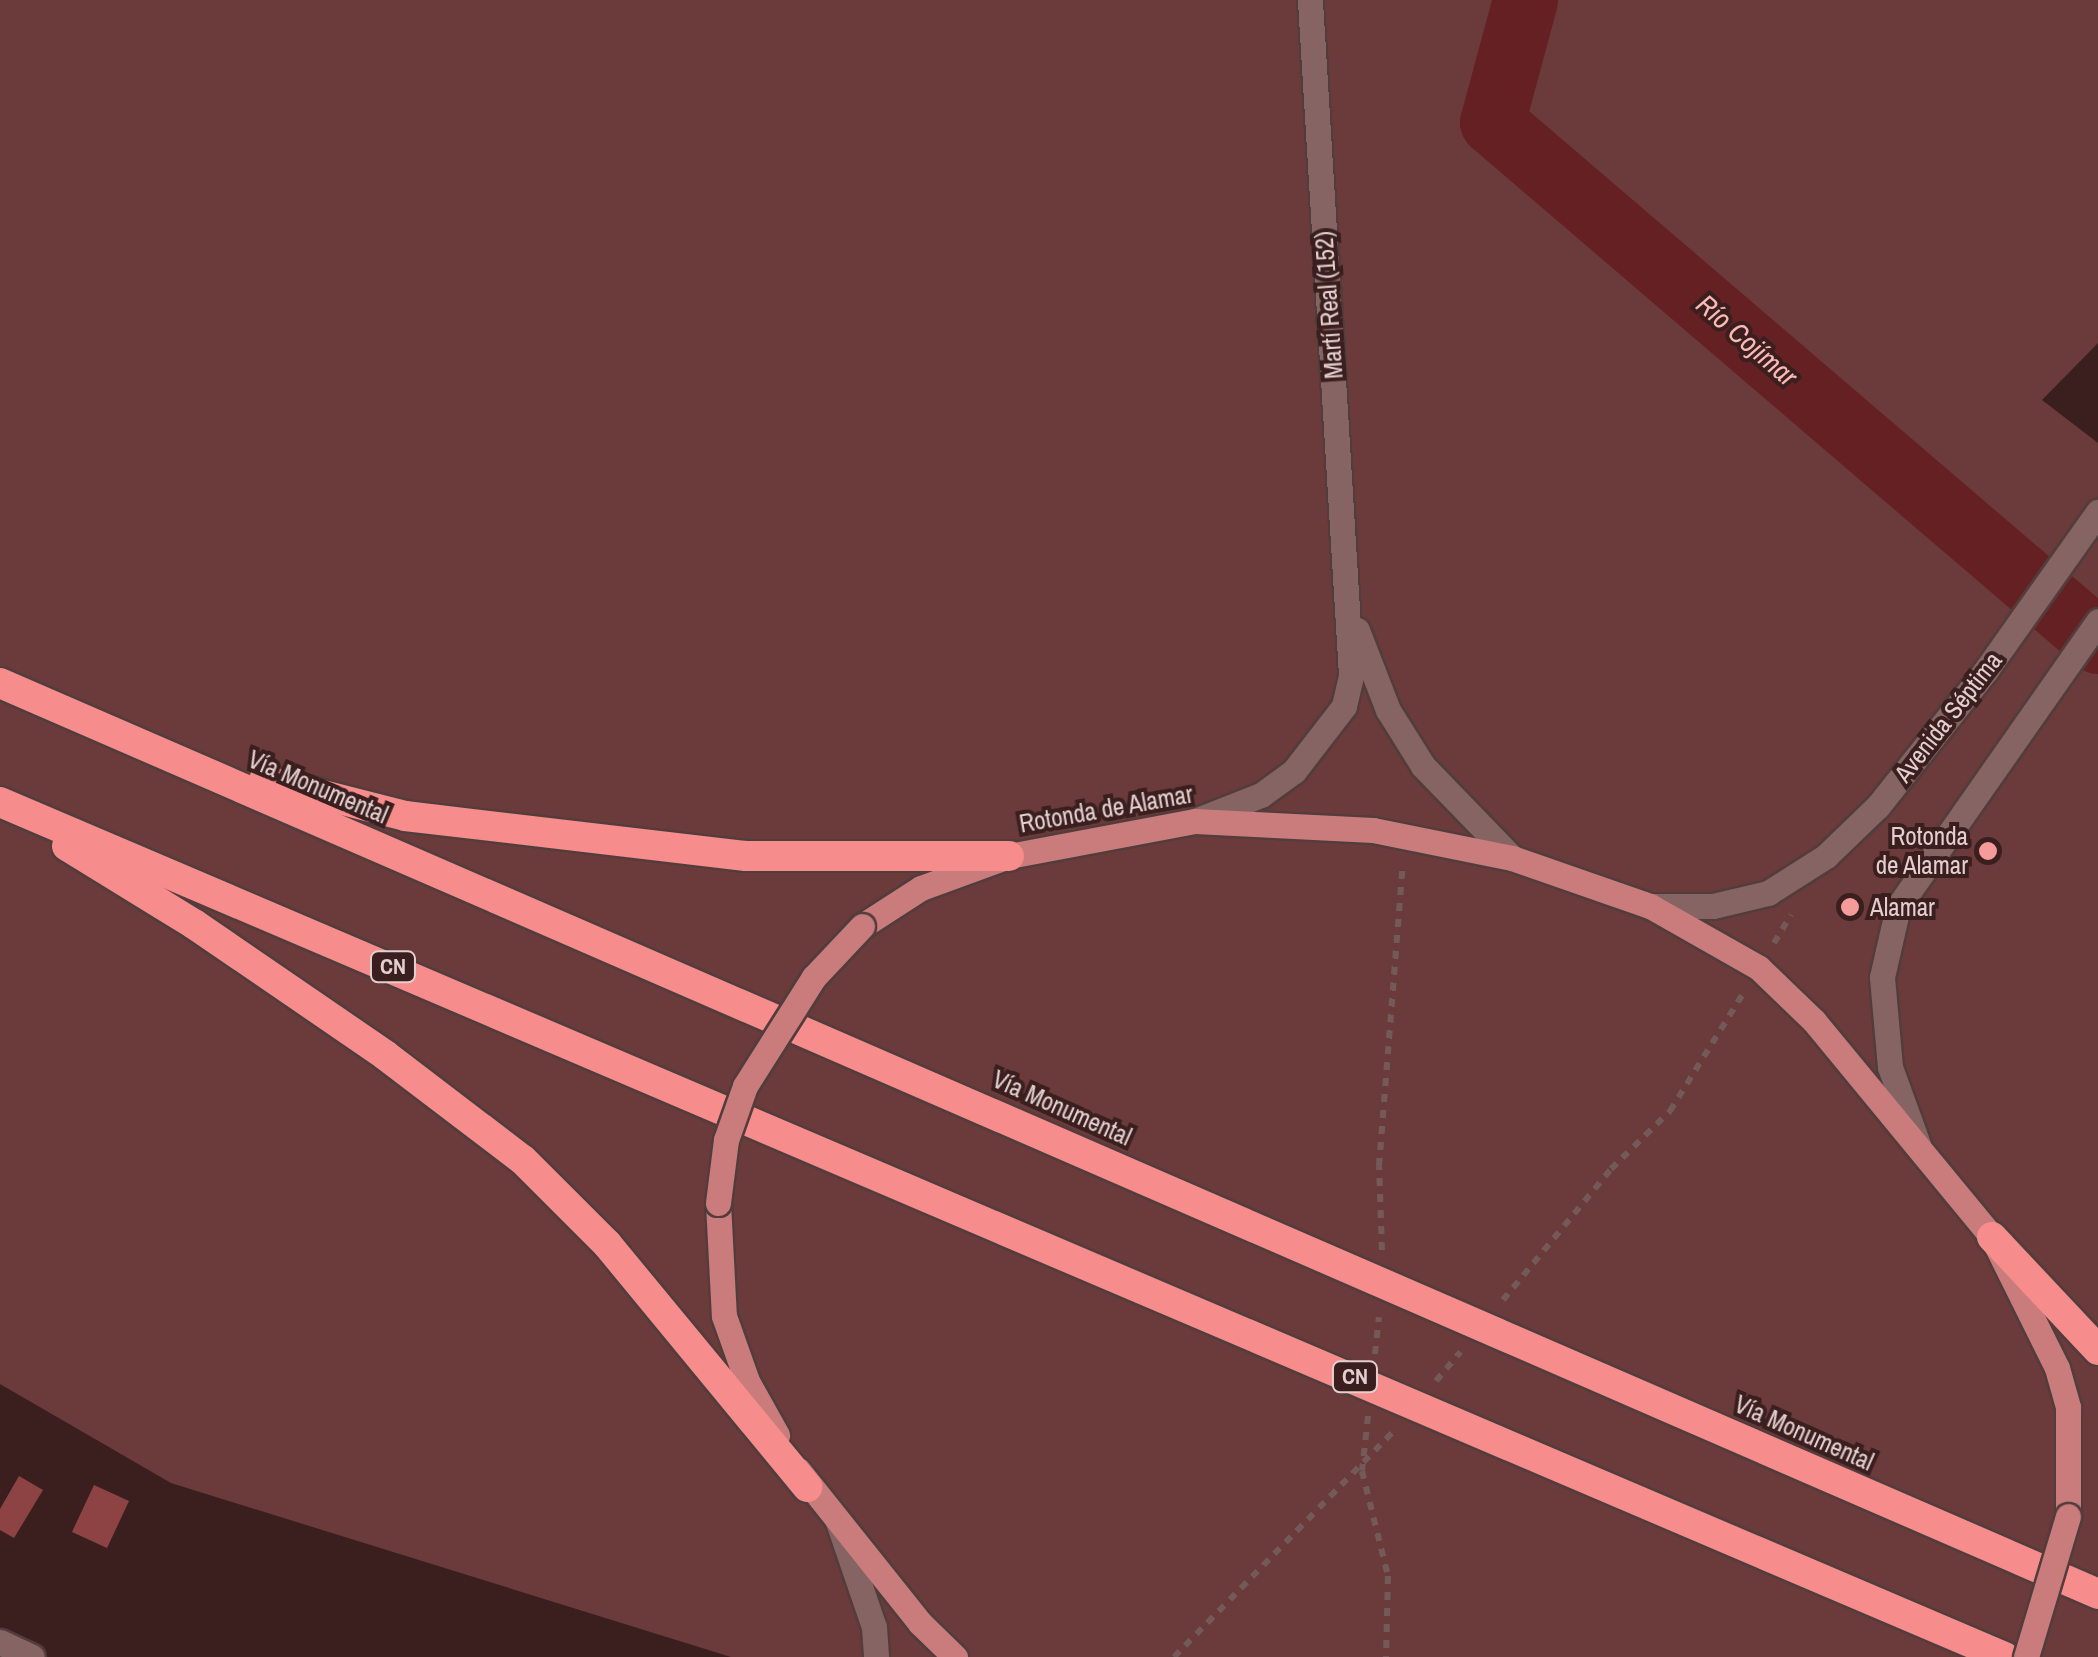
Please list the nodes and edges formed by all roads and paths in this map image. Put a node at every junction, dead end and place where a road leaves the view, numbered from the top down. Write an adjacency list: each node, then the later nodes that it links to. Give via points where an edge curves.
1 (1310, 0): 3 (main road, Martí Real (152))
2 (2098, 512): 12 (main road, Avenida Séptima, via 1878,806 1806,873 1768,893 1713,906)
3 (1350, 610): 8 (main road, Martí Real (152), via 1351,675 1344,706 1322,741 1262,796); 10 (main road, Martí Real (152), via 1388,710 1423,766)
4 (2098, 621): 14 (main road, via 1898,907 1882,977 1890,1067)
5 (0, 683): 6 (highway, Vía Monumental)
6 (171, 756): 9 (highway, via 405,816 566,837 746,856); 16 (highway, Vía Monumental)
7 (0, 804): 18 (highway, CN); 19 (highway, via 194,924 523,1160 607,1244)
8 (1194, 821): 9 (main road, Rotonda de Alamar); 10 (main road, Rotonda de Alamar, via 1373,830)
9 (1009, 856): 19 (main road, Rotonda de Alamar, bridge, via 921,888 862,926 814,977 745,1086 726,1140 718,1202 724,1316 734,1350)
10 (1512, 858): 12 (main road, Rotonda de Alamar)
11 (1797, 904): 13 (path)
12 (1650, 906): 13 (main road, Rotonda de Alamar)
13 (1759, 968): 14 (main road, Rotonda de Alamar, via 1860,1071); 16 (path, via 1670,1111 1611,1169)
14 (1918, 1144): 15 (main road, Rotonda de Alamar)
15 (1992, 1237): 17 (highway); 28 (main road, Rotonda de Alamar, bridge, via 2068,1407 2068,1516)
16 (1482, 1324): 18 (path); 21 (highway, Vía Monumental)
17 (2098, 1350)
18 (1418, 1404): 26 (path, via 1362,1471); 27 (highway, CN)
19 (807, 1486): 20 (main road, Rotonda de Alamar)
20 (838, 1522): 24 (main road, via 874,1626); 25 (main road, Rotonda de Alamar)
21 (2098, 1594)
22 (0, 1642): 23 (main road)
23 (32, 1657)
24 (876, 1657)
25 (955, 1657)
26 (1174, 1657)
27 (2005, 1657)
28 (2026, 1657)

